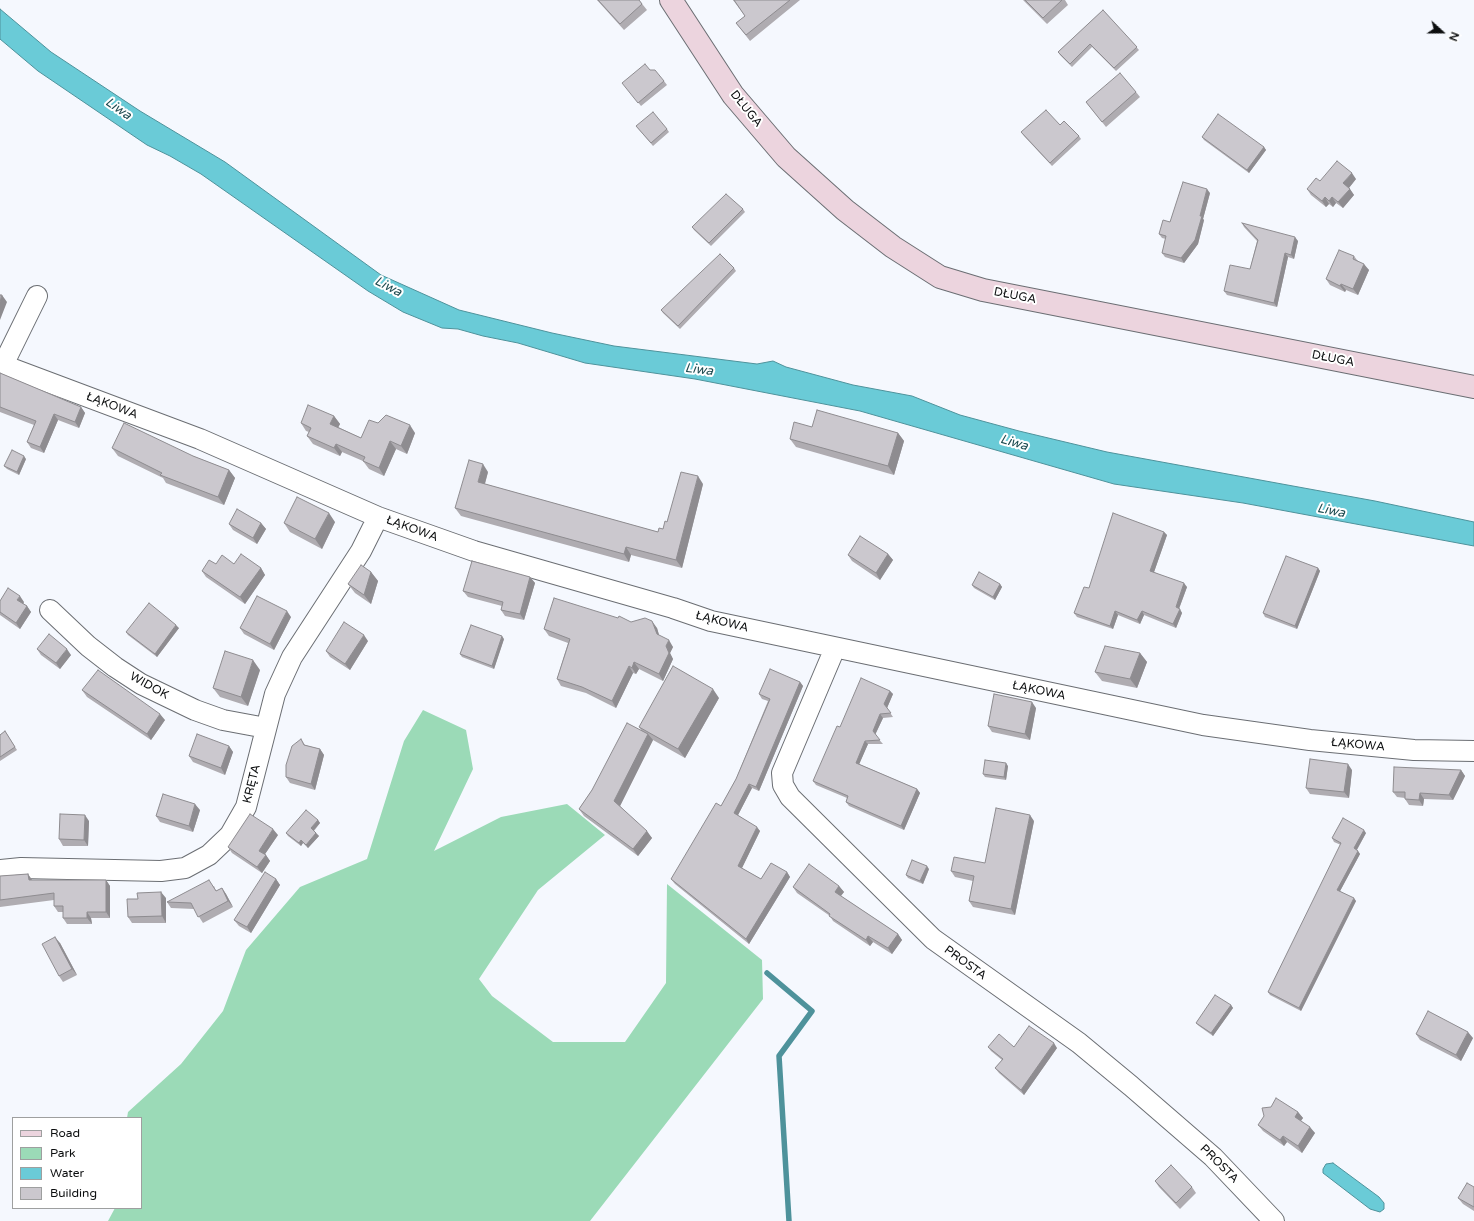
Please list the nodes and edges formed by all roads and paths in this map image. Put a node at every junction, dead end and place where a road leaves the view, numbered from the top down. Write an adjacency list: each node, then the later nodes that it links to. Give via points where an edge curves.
1 (671, 0): 4 (street, DŁUGA, via 733,95 786,157 845,210 893,247 940,277 983,290)
2 (37, 296): 3 (street, ŁĄKOWA)
3 (2, 364): 5 (street, ŁĄKOWA, via 200,439)
4 (1474, 387)
5 (378, 517): 7 (street, ŁĄKOWA, via 474,551 711,621); 8 (street, KRĘTA, via 361,551 292,657 275,694)
6 (50, 610): 8 (street, WIDOK, via 88,646 141,684 195,710 223,720)
7 (835, 648): 9 (street, ŁĄKOWA, via 1203,725 1310,740 1414,750); 11 (street, PROSTA, via 782,773 783,785 790,797 933,939 1079,1043 1131,1086 1213,1157)
8 (266, 728): 10 (street, KRĘTA, via 246,807 230,835 203,859 185,868 161,872 21,868)
9 (1474, 751)
10 (0, 870)
11 (1274, 1221)

